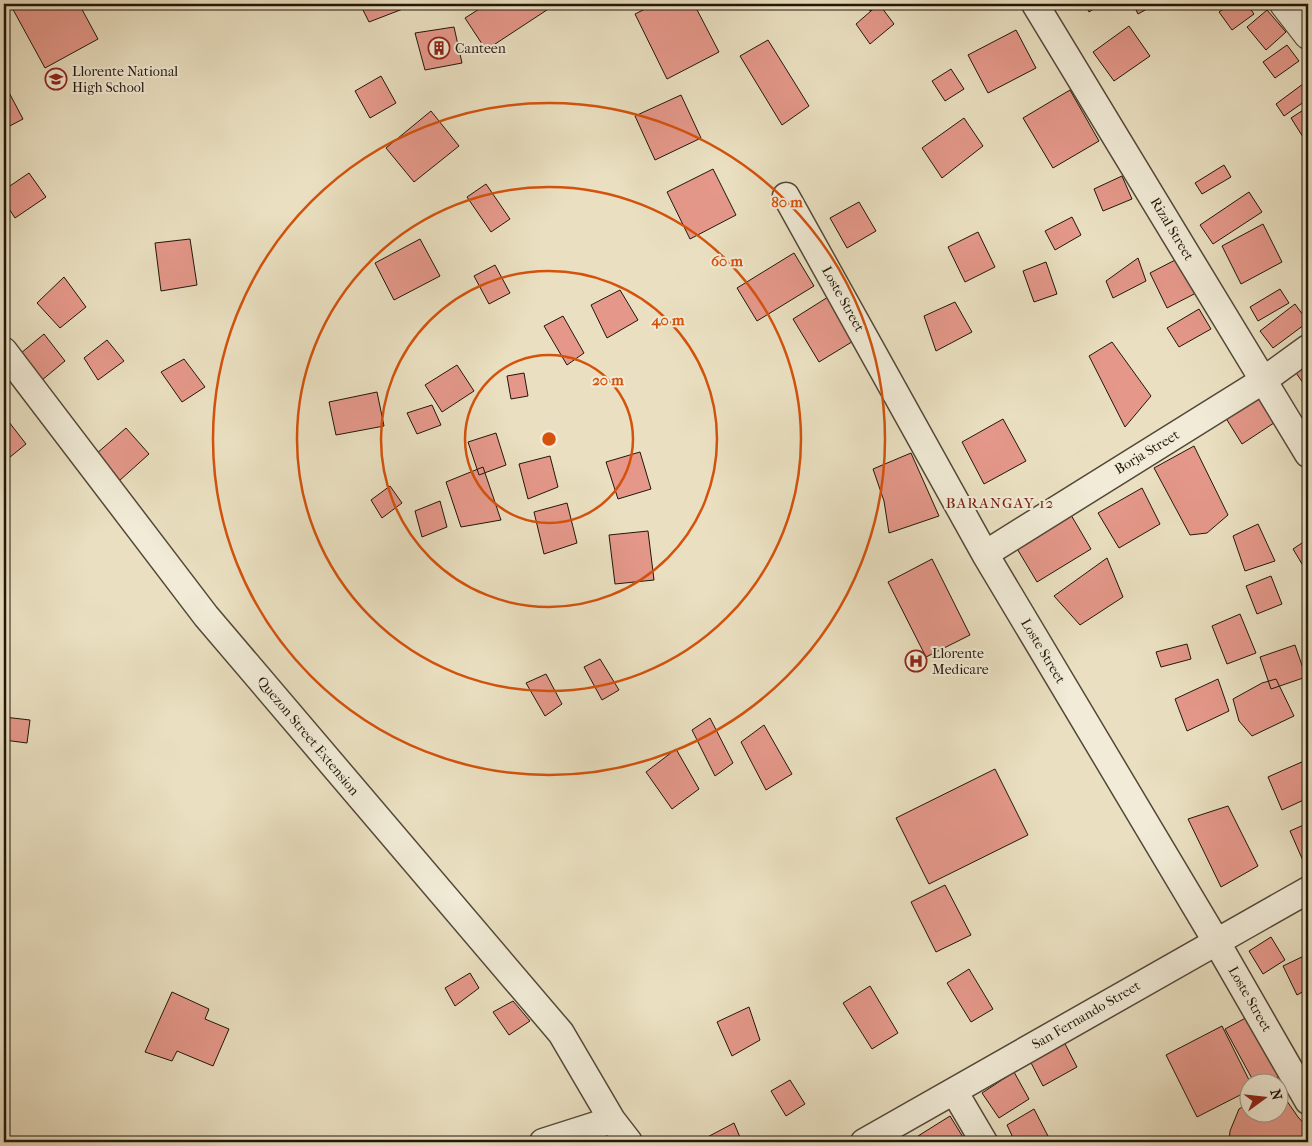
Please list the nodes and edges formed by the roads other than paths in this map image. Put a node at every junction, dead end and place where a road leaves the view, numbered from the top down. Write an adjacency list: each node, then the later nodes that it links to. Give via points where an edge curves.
1 (1036, 4): 7 (street, Rizal Street)
2 (1284, 4): 3 (street)
3 (1308, 35)
4 (786, 196): 9 (street, Loste Street)
5 (1308, 348): 7 (street, Borja Street)
6 (4, 351): 14 (street, Quezon Street Extension, via 206,616 561,1033)
7 (1264, 380): 8 (street, Rizal Street); 9 (street, Borja Street)
8 (1308, 454)
9 (985, 554): 11 (street, Loste Street)
10 (1308, 890): 11 (street, San Fernando Street)
11 (1216, 941): 12 (street, San Fernando Street); 13 (street, Loste Street)
12 (954, 1091): 17 (street, San Fernando Street); 18 (street)
13 (1308, 1101)
14 (612, 1120): 15 (street); 16 (street, Quezon Street Extension)
15 (543, 1142)
16 (629, 1142)
17 (864, 1142)
18 (984, 1142)

